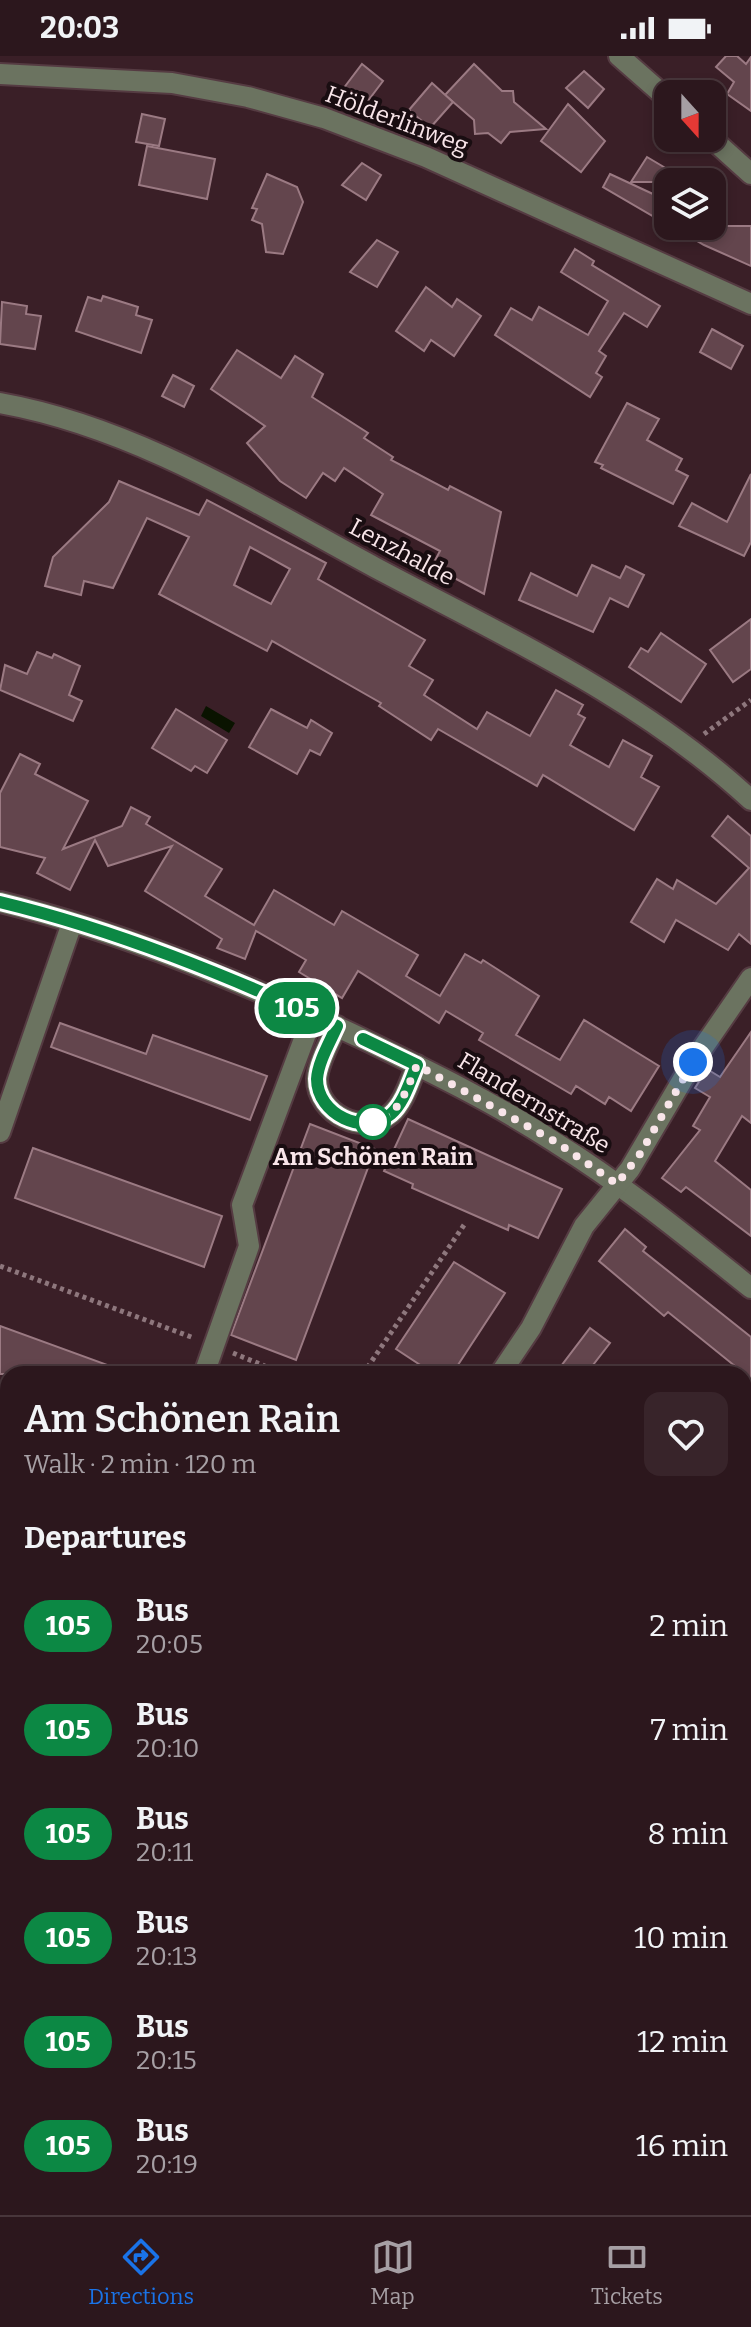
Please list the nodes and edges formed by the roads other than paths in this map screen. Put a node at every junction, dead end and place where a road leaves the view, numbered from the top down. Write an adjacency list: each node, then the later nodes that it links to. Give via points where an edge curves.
1 (619, 56): 3 (street)
2 (0, 74): 6 (street, Hölderlinweg, via 172,83 324,118 426,157)
3 (654, 87)
4 (726, 152): 5 (street)
5 (751, 174)
6 (751, 304)
7 (0, 403): 8 (street, Lenzhalde, via 70,420 153,452 585,679 687,747)
8 (751, 800)
9 (0, 902): 10 (street, Flandernstraße)
10 (72, 923): 12 (street, Flandernstraße); 15 (street)
11 (751, 978): 16 (street)
12 (313, 1015): 13 (street, Flandernstraße); 18 (street, via 242,1205 249,1246)
13 (337, 1026): 14 (street, Flandernstraße); 14 (street, via 319,1069 318,1088 326,1105 345,1119 363,1123 387,1117 398,1106)
14 (417, 1065): 16 (street, Flandernstraße, via 556,1142)
15 (0, 1132)
16 (617, 1184): 17 (street, Flandernstraße); 19 (street, via 584,1226)
17 (751, 1288)
18 (207, 1366)
19 (505, 1366)

